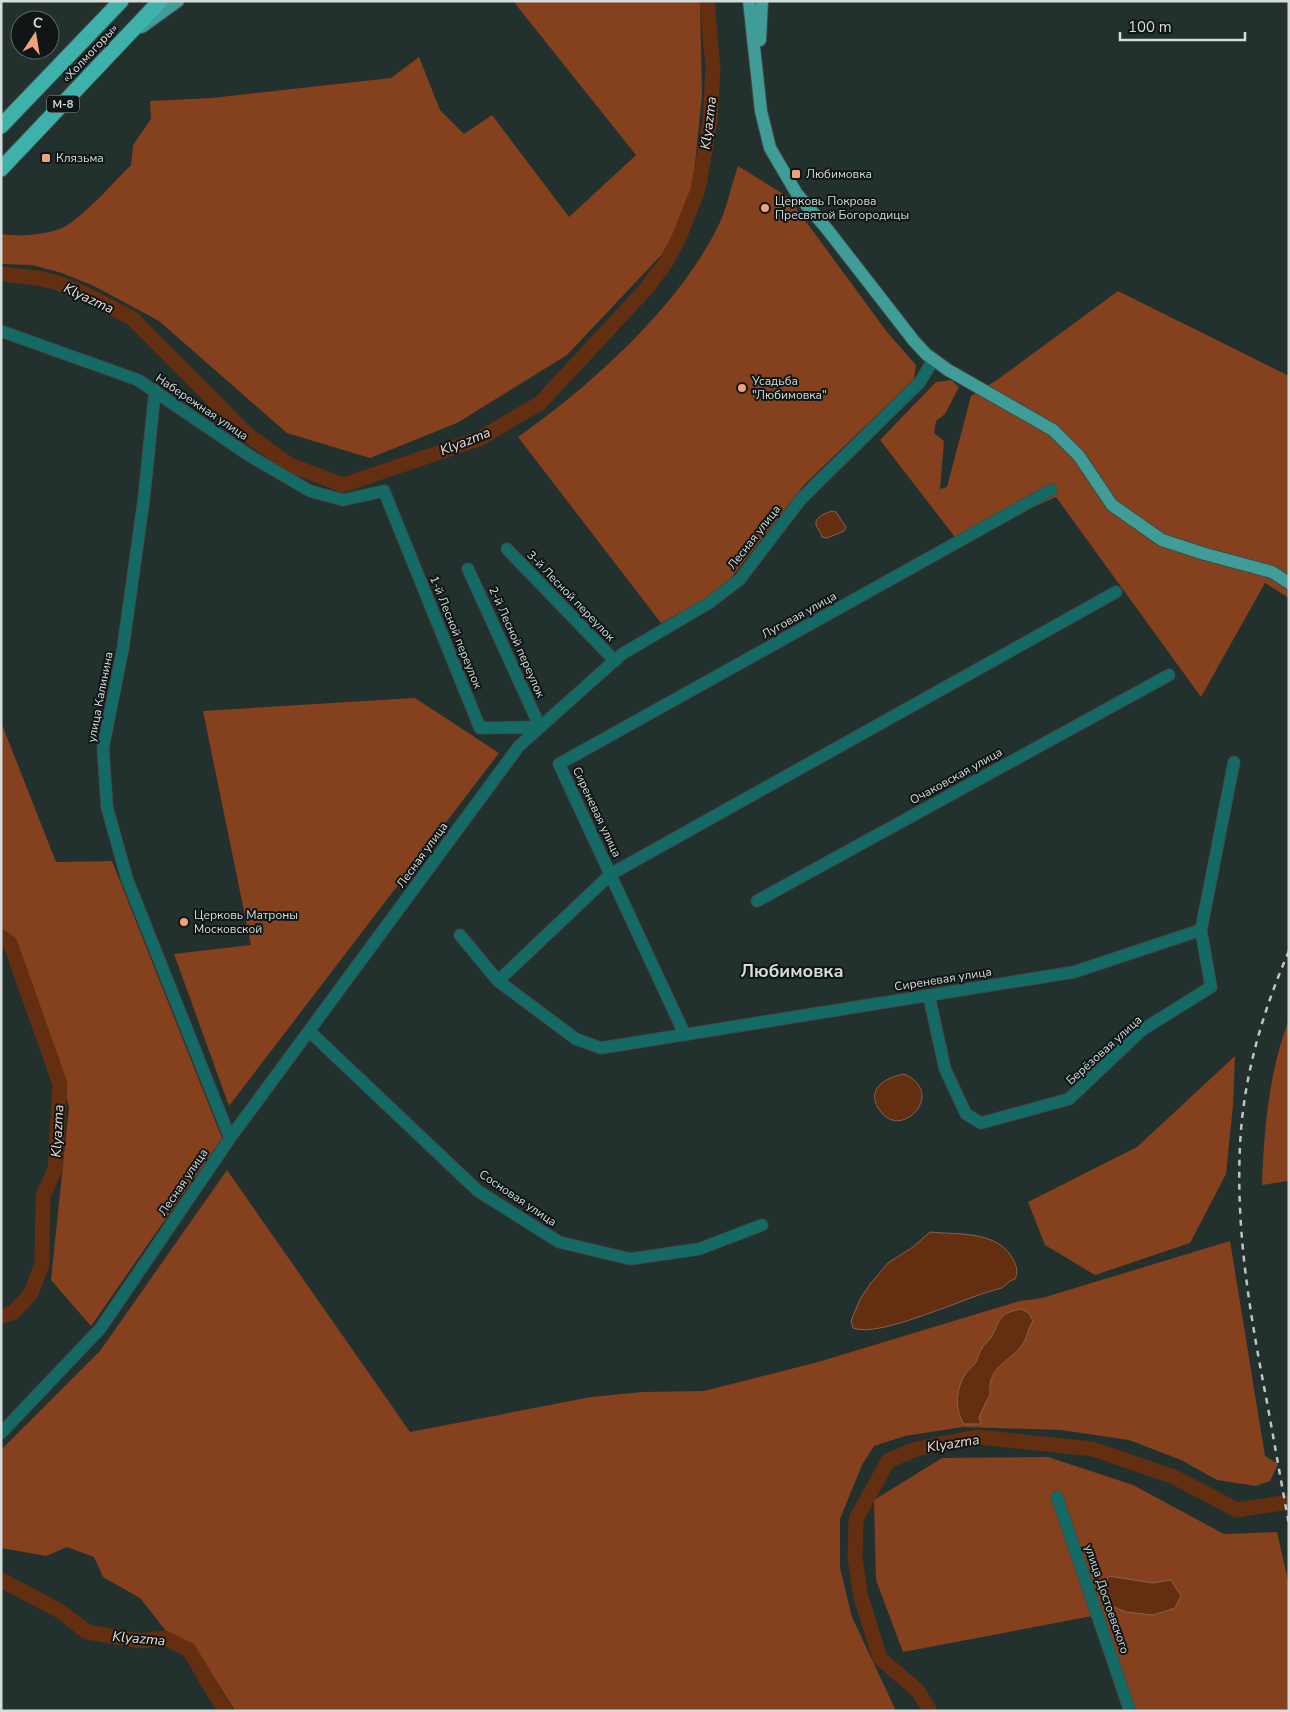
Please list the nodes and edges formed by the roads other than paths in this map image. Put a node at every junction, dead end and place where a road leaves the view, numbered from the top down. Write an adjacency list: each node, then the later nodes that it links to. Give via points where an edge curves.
1 (160, 1): 6 (highway, «Холмогоры» / М-8)
2 (178, 1): 6 (main road)
3 (749, 1): 7 (main road)
4 (762, 1): 7 (main road)
5 (121, 2): 8 (highway, «Холмогоры» / М-8)
6 (126, 38): 9 (highway, «Холмогоры» / М-8)
7 (759, 83): 11 (main road, via 767,140 791,185 914,342)
8 (1, 126)
9 (1, 170)
10 (1, 331): 12 (street, Набережная улица, via 138,380)
11 (934, 360): 17 (main road, via 1053,430 1079,456 1112,505 1162,540 1272,572); 19 (street, Лесная улица, via 920,382 801,499 740,579 709,603)
12 (155, 390): 14 (street, Набережная улица, via 250,456 310,491 343,500); 32 (street, улица Калинина, via 123,648 103,748 107,807 127,879)
13 (1051, 490): 23 (street, Луговая улица)
14 (384, 491): 21 (street, 1-й Лесной переулок, via 480,728)
15 (507, 549): 19 (street, 3-й Лесной переулок)
16 (468, 569): 21 (street, 2-й Лесной переулок)
17 (1289, 583)
18 (1116, 592): 24 (street)
19 (615, 661): 21 (street, Лесная улица)
20 (1169, 675): 25 (street, Очаковская улица)
21 (540, 727): 30 (street, Лесная улица, via 518,746)
22 (1234, 762): 26 (street, Берёзовая улица)
23 (559, 764): 24 (street, Сиреневая улица)
24 (611, 874): 28 (street); 31 (street, Сиреневая улица)
25 (757, 902)
26 (1201, 930): 29 (street, Сиреневая улица, via 1074,972); 29 (street, Берёзовая улица, via 1211,987 1142,1030 1069,1100 981,1123 966,1114 945,1069)
27 (460, 935): 28 (street, Сиреневая улица)
28 (498, 982): 31 (street, Сиреневая улица, via 576,1039 601,1048)
29 (929, 996): 31 (street, Сиреневая улица)
30 (309, 1031): 32 (street, Лесная улица); 33 (street, Сосновая улица, via 478,1192 559,1242 630,1259 699,1249)
31 (685, 1035)
32 (230, 1138): 34 (street, Лесная улица, via 100,1330)
33 (762, 1225)
34 (1, 1433)
35 (1057, 1497): 36 (street, улица Достоевского)
36 (1130, 1711)

